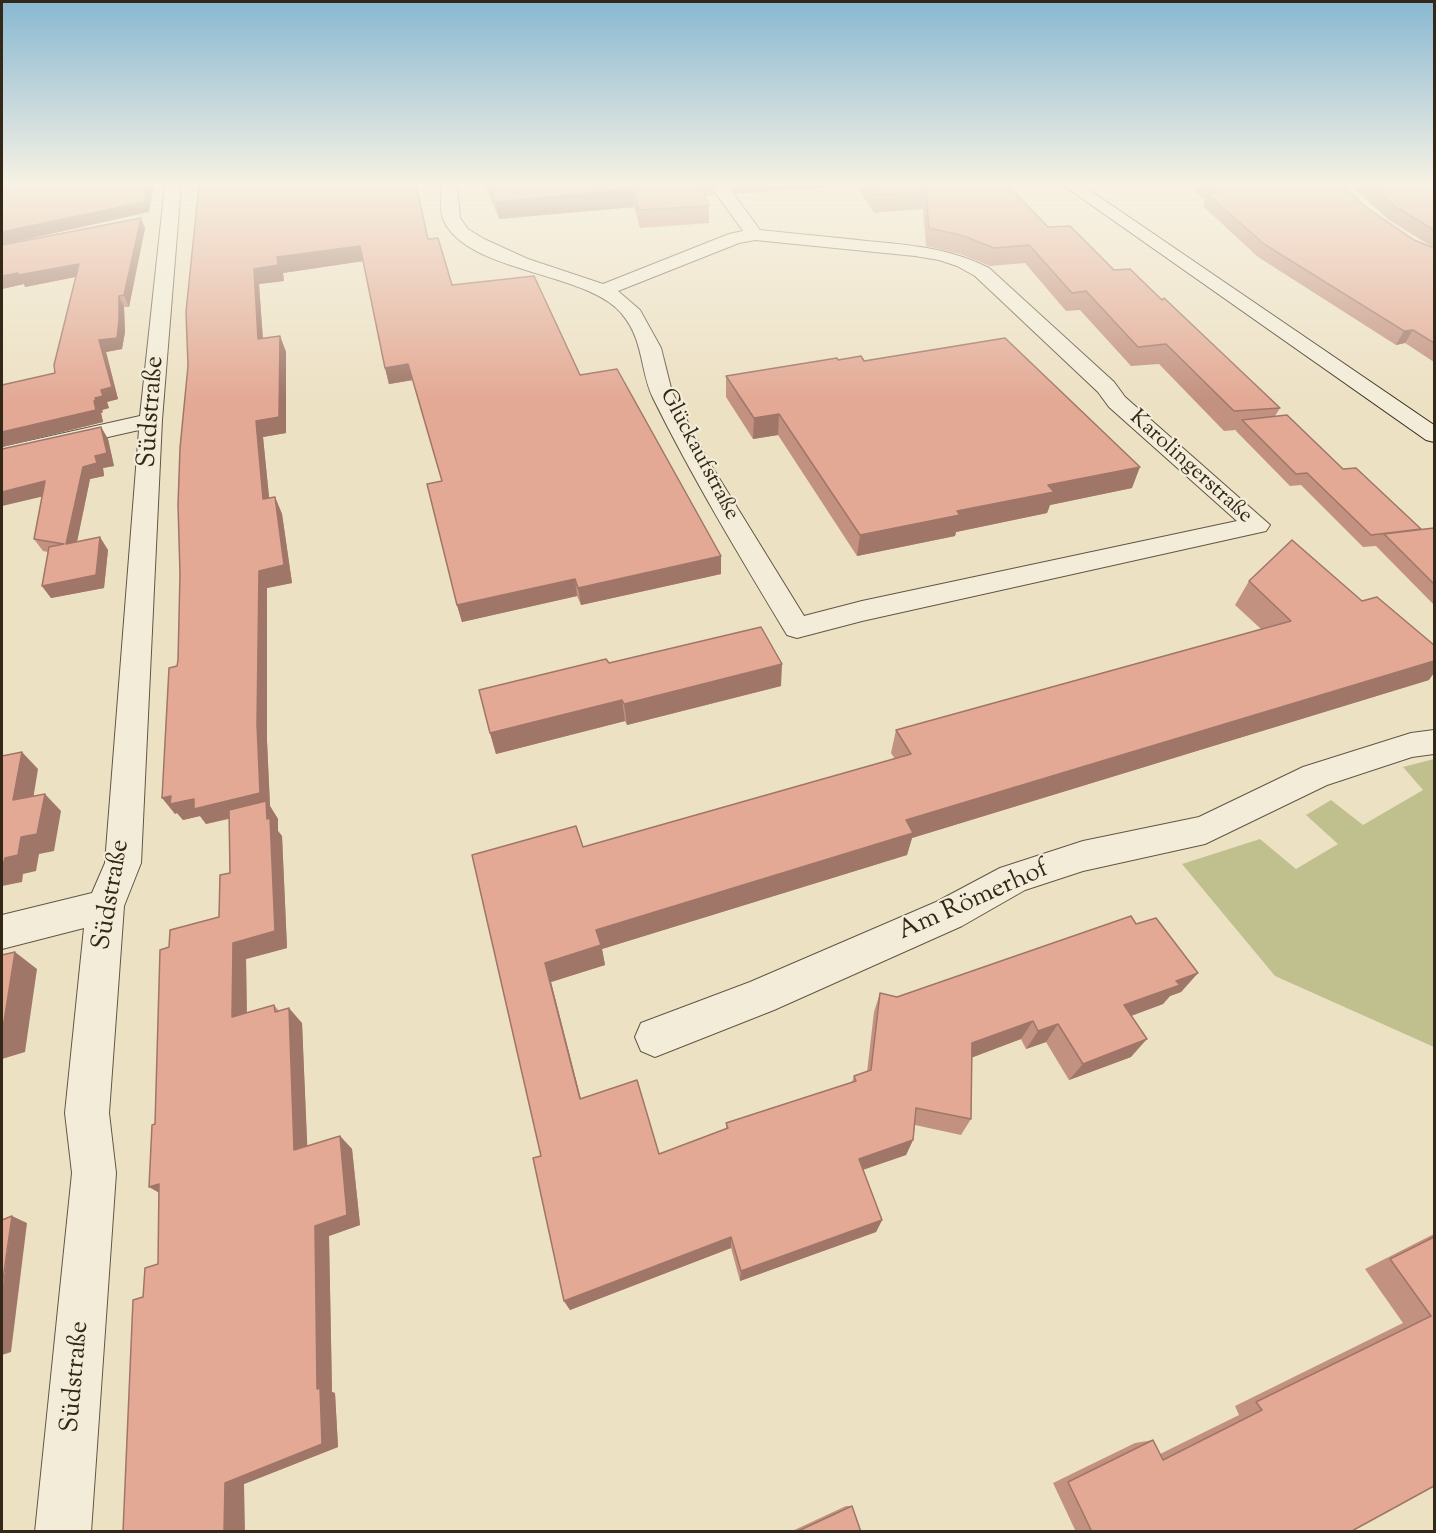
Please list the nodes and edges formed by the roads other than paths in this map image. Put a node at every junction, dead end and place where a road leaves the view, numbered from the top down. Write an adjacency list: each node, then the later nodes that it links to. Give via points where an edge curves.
1 (163, 257): 7 (street, Südstraße)
2 (511, 257): 6 (street, Glückaufstraße)
3 (688, 257): 6 (street)
4 (946, 257): 10 (street, Karolingerstraße, via 982,272 1106,387 1117,402 1257,525)
5 (1174, 257): 8 (street)
6 (604, 290): 10 (street, Glückaufstraße, via 630,310 651,348 661,392 694,457)
7 (151, 420): 9 (street); 12 (street, Südstraße, via 123,863)
8 (1434, 435)
9 (2, 454)
10 (797, 628)
11 (1434, 742): 14 (street, Am Römerhof, via 1401,748 1315,776 1204,830 1083,856 1012,879 942,918 760,997)
12 (105, 906): 13 (street); 15 (street, Südstraße, via 87,1113 94,1173)
13 (2, 932)
14 (655, 1037)
15 (63, 1532)

